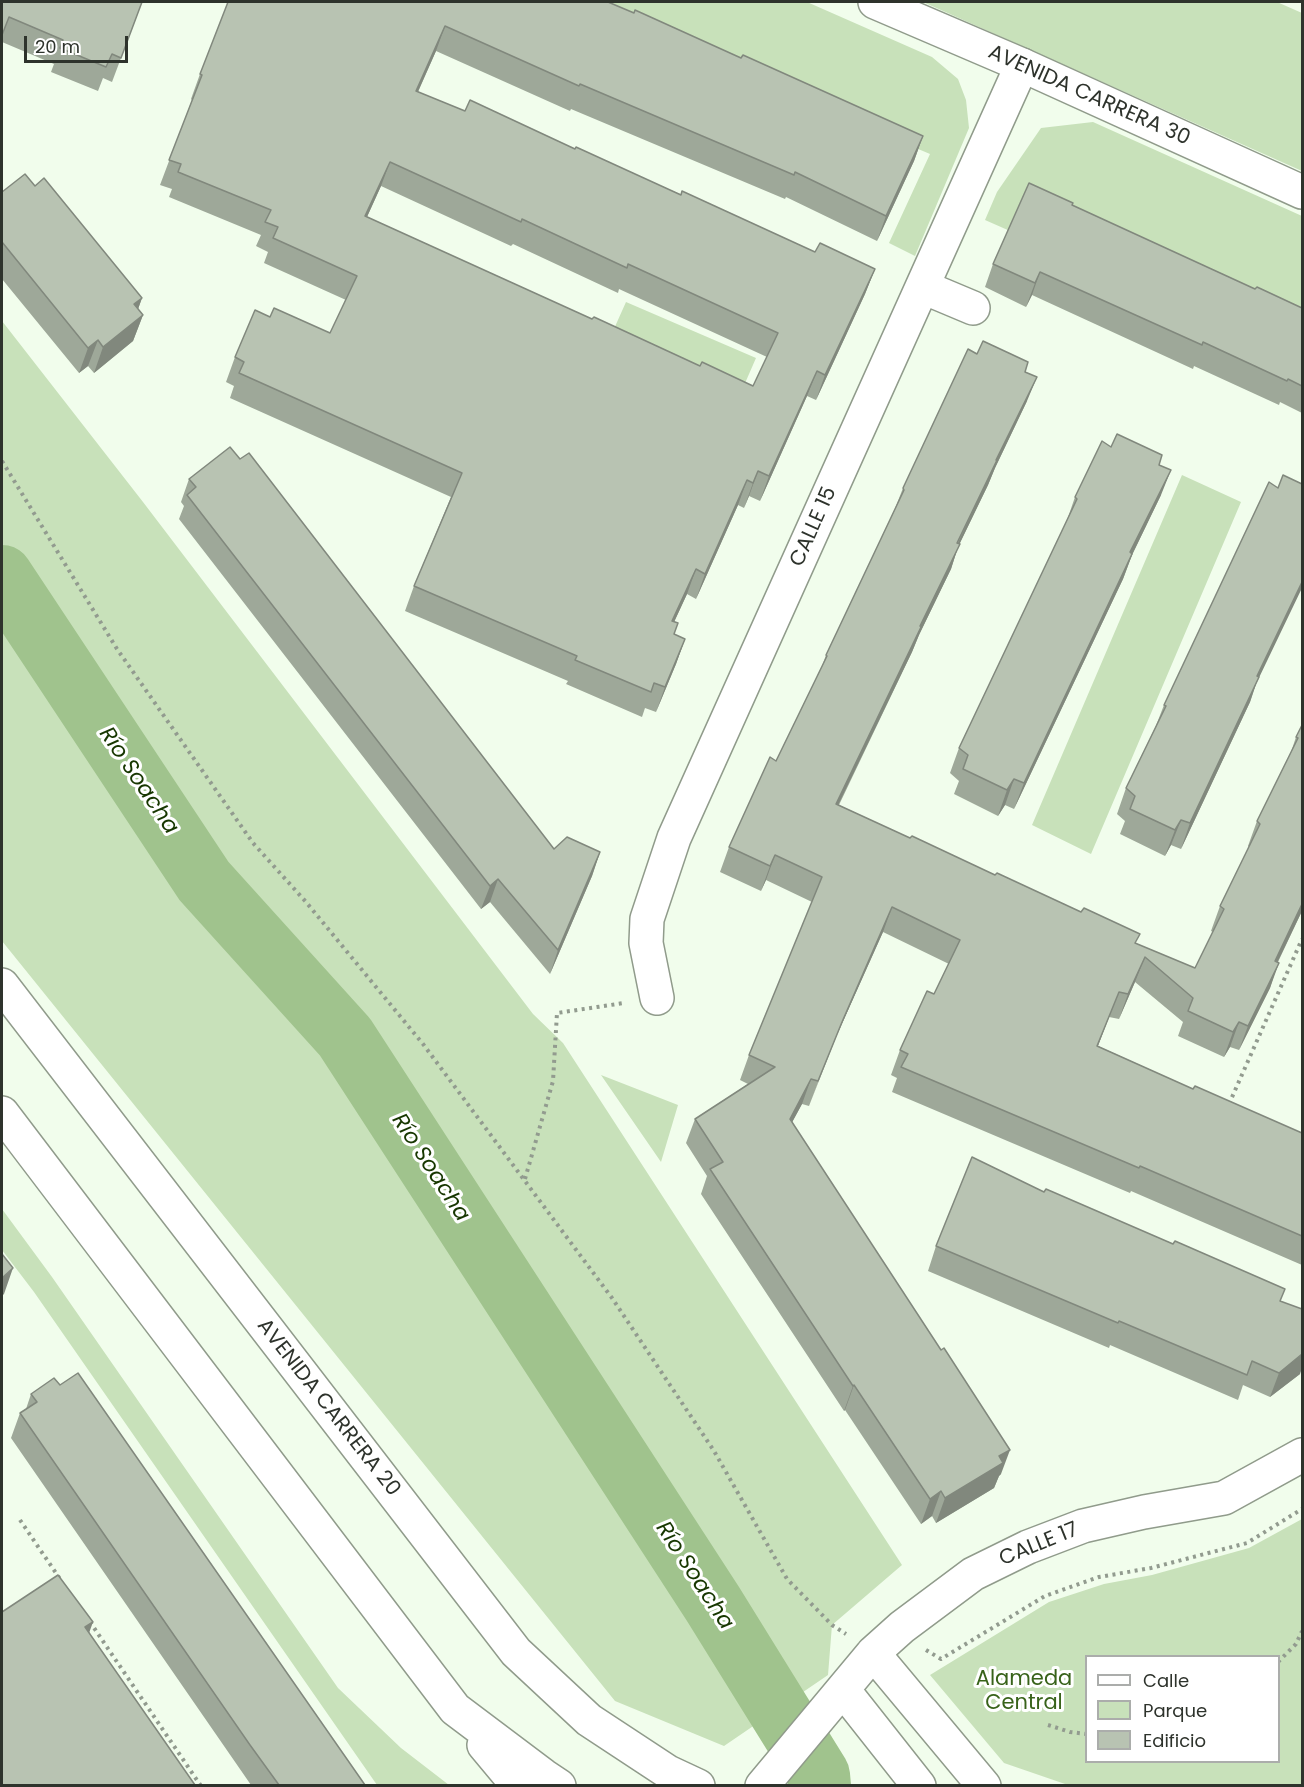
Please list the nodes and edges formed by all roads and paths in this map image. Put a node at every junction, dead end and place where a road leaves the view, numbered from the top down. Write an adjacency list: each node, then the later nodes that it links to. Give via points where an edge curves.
1 (875, 2): 2 (street, AVENIDA CARRERA 30)
2 (1022, 65): 3 (street, AVENIDA CARRERA 30); 4 (street, CALLE 15)
3 (1302, 192)
4 (922, 287): 5 (street); 9 (street, CALLE 15, via 674,838 647,919 646,943)
5 (974, 308)
6 (2, 461): 12 (path, via 117,649 253,843 423,1044)
7 (1302, 939): 10 (path)
8 (2, 985): 29 (street, AVENIDA CARRERA 20, via 516,1652 589,1720 668,1772)
9 (657, 998): 12 (path, via 557,1013 553,1081)
10 (1229, 1104)
11 (2, 1113): 23 (street)
12 (524, 1180): 20 (path, via 612,1298 714,1451 787,1579 832,1625)
13 (1302, 1455): 18 (street, CALLE 17, via 1224,1498 1083,1526 1028,1548 973,1574)
14 (1302, 1509): 18 (path, via 1247,1543 1099,1577 1046,1596 941,1659 918,1647)
15 (20, 1520): 16 (path)
16 (60, 1579)
17 (87, 1618): 26 (path)
18 (902, 1627): 20 (street, CALLE 17)
19 (1302, 1631): 21 (path, via 1296,1644)
20 (873, 1653): 22 (street, CALLE 17); 32 (street)
21 (1280, 1660)
22 (843, 1691): 30 (street, CALLE 17); 31 (street)
23 (455, 1708): 27 (street); 28 (street)
24 (1048, 1725): 25 (path)
25 (1085, 1734)
26 (201, 1785)
27 (514, 1785)
28 (559, 1785)
29 (698, 1785)
30 (762, 1785)
31 (919, 1785)
32 (984, 1785)

